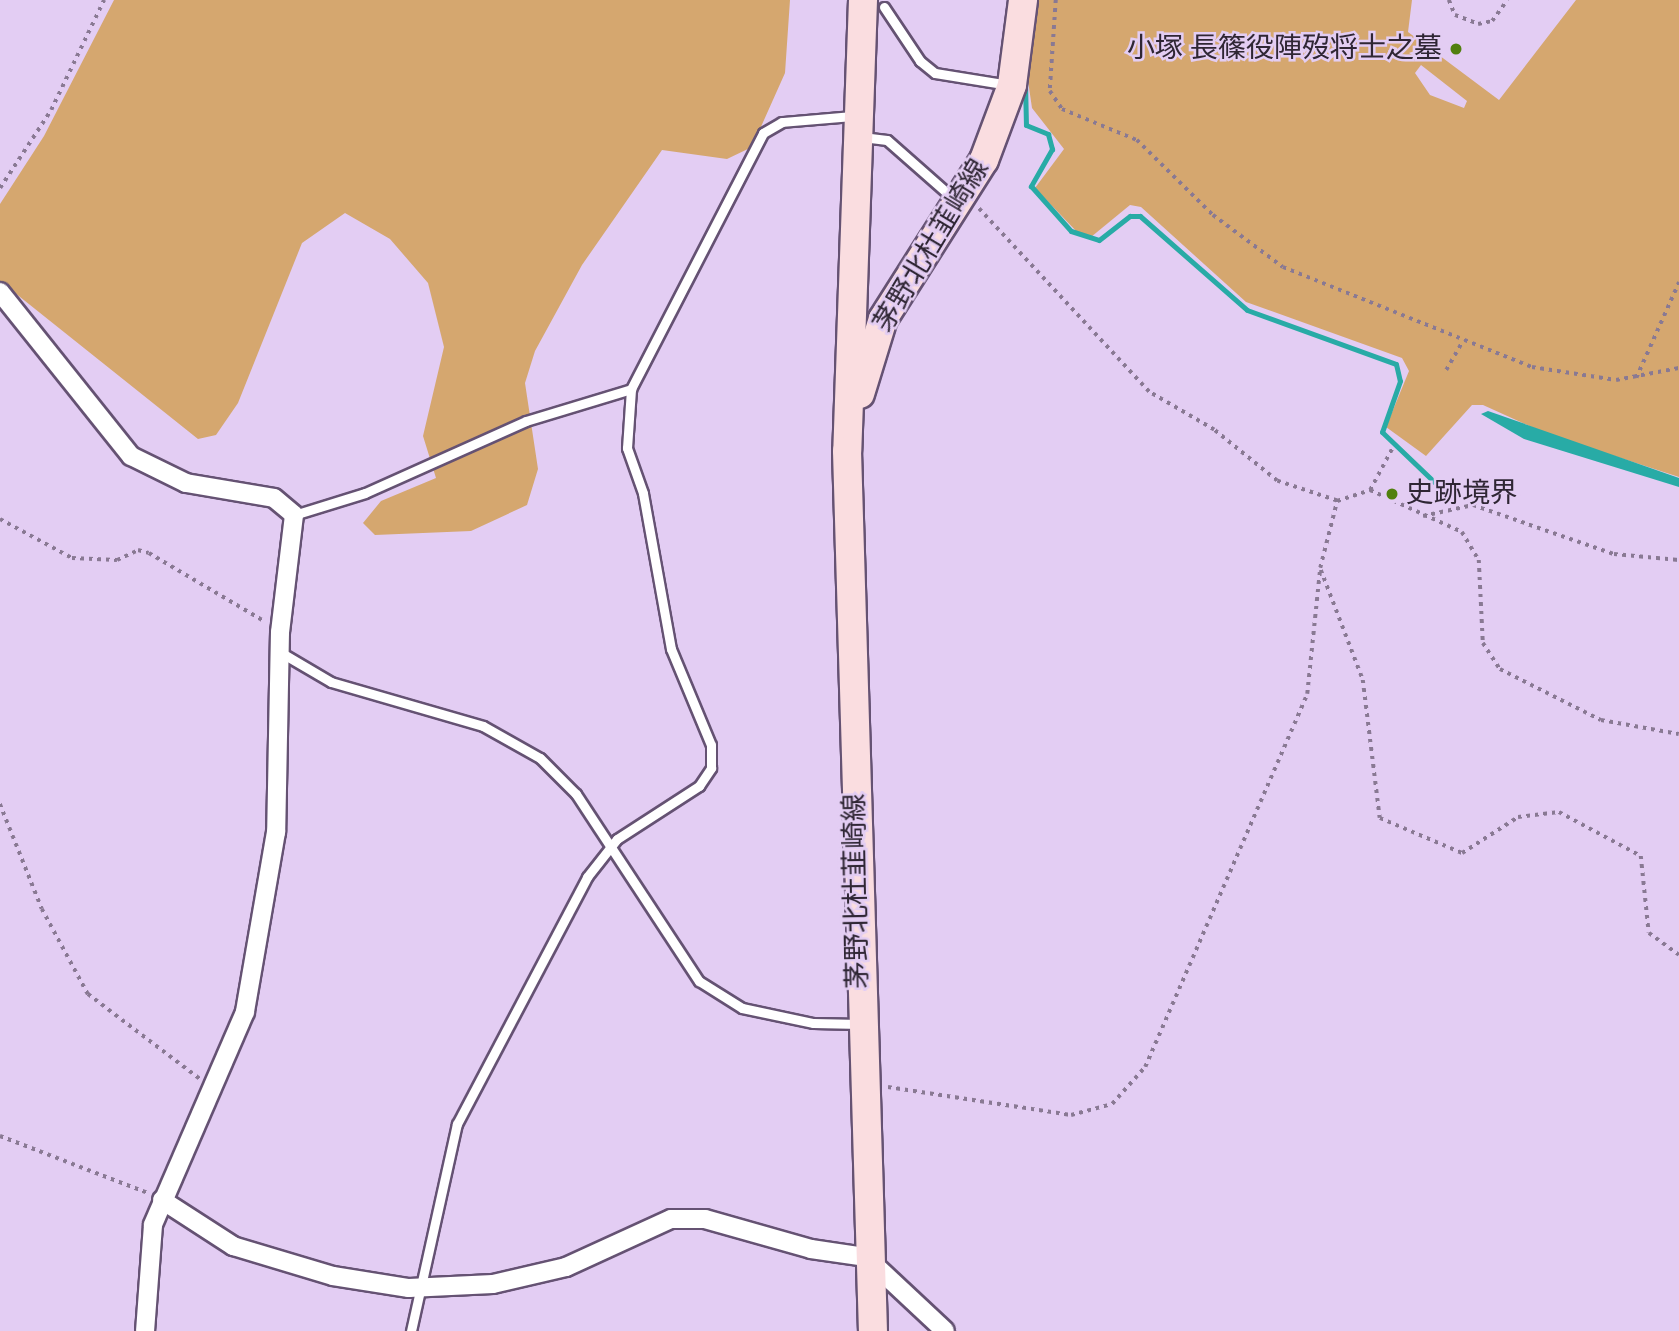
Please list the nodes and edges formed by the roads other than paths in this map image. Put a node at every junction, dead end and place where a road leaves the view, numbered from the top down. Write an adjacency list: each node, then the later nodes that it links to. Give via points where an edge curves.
1 (1023, 0): 3 (main road, 茅野北杜韮崎線)
2 (874, 3): 3 (lane, via 935,73); 4 (main road, 茅野北杜韮崎線)
3 (1012, 85): 5 (main road, 茅野北杜韮崎線)
4 (860, 126): 5 (lane, via 887,141); 7 (lane, via 782,122 763,133); 8 (main road, 茅野北杜韮崎線)
5 (962, 199): 8 (main road, 茅野北杜韮崎線, via 883,320)
6 (0, 292): 9 (street, via 131,456 186,483 274,498)
7 (631, 389): 9 (lane, via 526,421 365,493); 11 (lane, via 627,449 643,493 671,649 711,745 711,768 699,786)
8 (847, 451): 12 (main road, 茅野北杜韮崎線)
9 (294, 515): 10 (street)
10 (280, 652): 11 (lane, via 364,694 501,734 540,758 576,794); 13 (street, via 276,832 245,1012 217,1090 186,1139)
11 (610, 846): 12 (lane, via 699,981 742,1007 813,1023); 15 (lane, via 587,877 457,1124)
12 (861, 1024): 14 (main road, 茅野北杜韮崎線, via 866,1086)
13 (163, 1200): 15 (street, via 233,1246 362,1282); 16 (street, via 148,1263)
14 (866, 1257): 15 (street, via 811,1250 705,1219 671,1219 566,1267 493,1284); 18 (main road, 茅野北杜韮崎線); 19 (street)
15 (419, 1287): 17 (lane)
16 (145, 1331)
17 (411, 1331)
18 (873, 1331)
19 (945, 1331)

